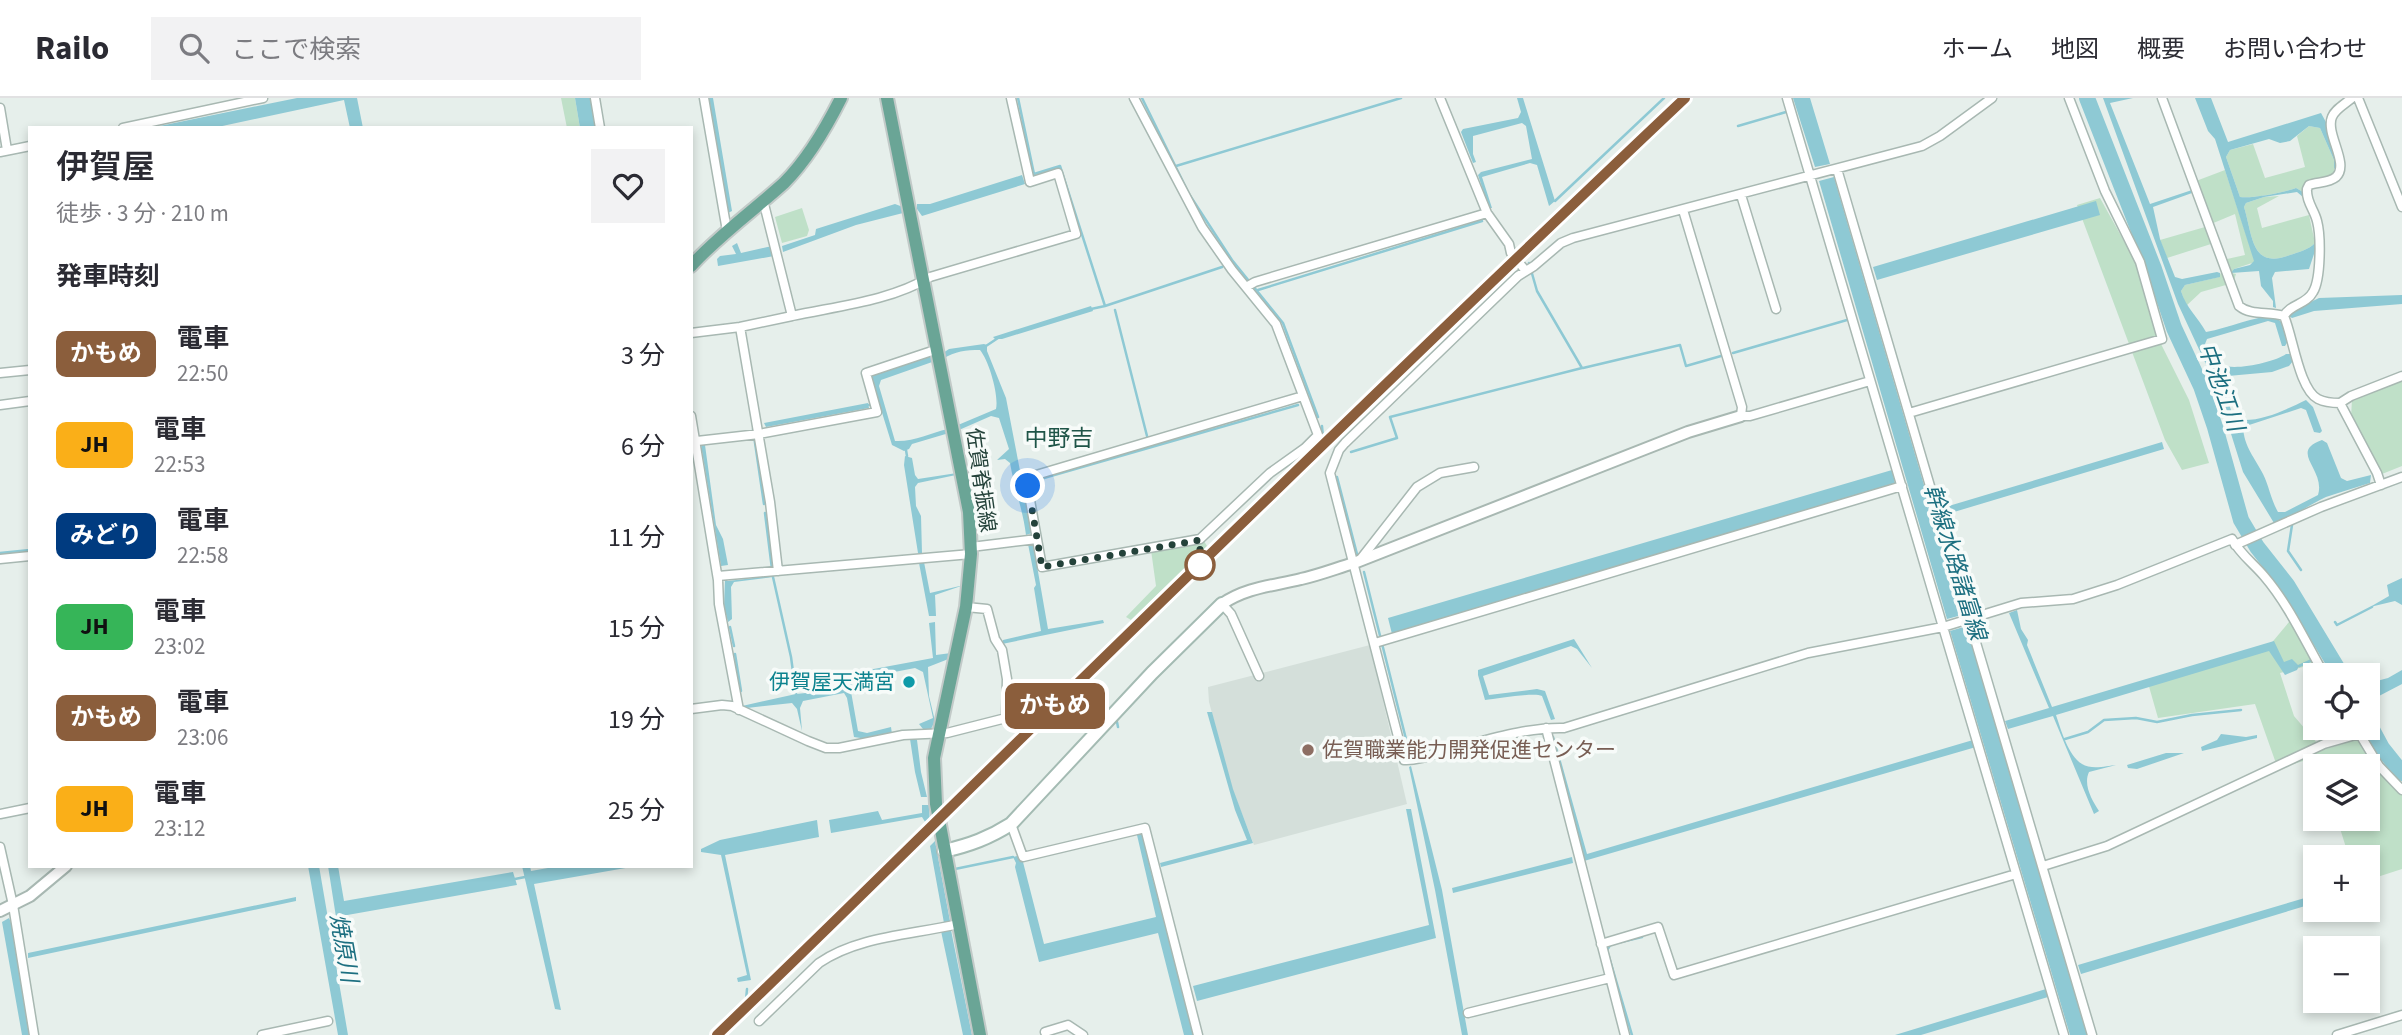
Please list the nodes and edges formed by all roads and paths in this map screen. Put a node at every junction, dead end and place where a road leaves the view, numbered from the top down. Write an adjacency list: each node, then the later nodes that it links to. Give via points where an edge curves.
1 (263, 98): 16 (street)
2 (595, 98): 17 (street)
3 (704, 98): 27 (street)
4 (841, 98): 23 (main road, via 823,134 786,181)
5 (887, 98): 30 (main road, 佐賀脊振線)
6 (1011, 98): 30 (street, via 1030,182 1058,173 1076,234)
7 (1134, 98): 31 (street, via 1202,227)
8 (1440, 98): 26 (street)
9 (1787, 98): 21 (street)
10 (1992, 98): 20 (street, via 1922,146)
11 (2069, 98): 46 (street, via 2105,191 2140,262 2162,339)
12 (2162, 98): 34 (street, via 2239,306 2249,312)
13 (2352, 98): 34 (street, via 2336,111 2331,123 2338,174 2307,189 2317,219 2315,291)
14 (2358, 98): 24 (street)
15 (0, 108): 19 (street)
16 (132, 126)
17 (600, 126)
18 (28, 146): 19 (street)
19 (3, 151)
20 (1828, 172): 21 (street); 46 (street)
21 (1810, 177): 22 (street); 41 (street)
22 (1741, 195): 25 (street); 32 (street)
23 (763, 200): 27 (main road); 33 (street)
24 (2402, 207)
25 (1683, 209): 29 (street, via 1560,243); 47 (street)
26 (1487, 213): 29 (street, via 1511,253); 31 (street)
27 (727, 231): 28 (main road)
28 (693, 264)
29 (1530, 268): 59 (street, via 1339,450 1330,478)
30 (924, 281): 33 (street, via 875,298); 37 (main road, 佐賀脊振線)
31 (1246, 287): 42 (street, via 1276,324)
32 (1776, 309)
33 (792, 316): 35 (street)
34 (2284, 316): 44 (street, via 2304,385 2318,399)
35 (740, 327): 36 (street); 48 (street)
36 (693, 333)
37 (938, 349): 48 (street, via 866,373 877,412); 56 (main road, 佐賀脊振線, via 970,512)
38 (28, 370): 39 (street)
39 (0, 373)
40 (2402, 376): 44 (street)
41 (1870, 382): 47 (street); 53 (street)
42 (1303, 396): 54 (street, via 1027,482); 54 (street, via 1318,435 1269,473 1200,540 1042,567)
43 (28, 401): 45 (street)
44 (2340, 403): 52 (street)
45 (0, 405)
46 (1909, 413): 64 (street)
47 (1741, 416): 59 (street, via 1688,432)
48 (756, 430): 49 (street); 60 (street)
49 (698, 439): 61 (street)
50 (1474, 467): 59 (street, via 1440,473 1417,487)
51 (2402, 477): 52 (street)
52 (2381, 485): 55 (street)
53 (1902, 486): 64 (street); 65 (street)
54 (1032, 539): 56 (street)
55 (2235, 545): 64 (street, via 2232,539 2073,599 2021,603); 66 (street, via 2282,601)
56 (971, 550): 60 (street); 63 (main road, 佐賀脊振線)
57 (28, 556): 58 (street)
58 (0, 559)
59 (1357, 562): 62 (street, via 1252,589); 65 (street)
60 (774, 572): 61 (street)
61 (718, 576): 69 (street)
62 (1222, 604): 67 (street); 77 (main road)
63 (967, 607): 71 (main road, 佐賀脊振線); 71 (street, via 987,609 1002,650 1008,713 1006,719 986,725)
64 (1956, 623): 70 (street, via 1808,653 1564,728); 80 (street); 82 (street)
65 (1375, 643): 70 (street, via 1404,760)
66 (2318, 663)
67 (1259, 676)
68 (693, 709): 69 (street, via 722,705)
69 (739, 710): 71 (street, via 826,748)
70 (1546, 728): 86 (street)
71 (939, 733): 79 (main road, 佐賀脊振線, via 934,785)
72 (2334, 740): 80 (street, via 2107,846)
73 (2363, 740): 74 (street)
74 (2402, 790)
75 (28, 808): 76 (street)
76 (0, 814)
77 (1011, 824): 79 (main road, via 974,844); 97 (street, via 1023,857 1145,828)
78 (0, 847): 83 (street)
79 (944, 851): 85 (main road, 佐賀脊振線)
80 (2043, 866): 100 (street)
81 (64, 868): 83 (street)
82 (2016, 874): 86 (street, via 1674,975 1658,927); 99 (street)
83 (13, 905): 84 (street); 93 (street)
84 (0, 911)
85 (958, 924): 91 (street, via 850,946 819,963); 95 (main road, 佐賀脊振線)
86 (1601, 944): 87 (street)
87 (1610, 978): 88 (street); 98 (street)
88 (1468, 1013)
89 (2402, 1016): 101 (street)
90 (328, 1021): 94 (street)
91 (759, 1021)
92 (1045, 1032): 96 (street, via 1068,1025)
93 (34, 1035)
94 (262, 1035)
95 (980, 1035)
96 (1083, 1035)
97 (1198, 1035)
98 (1625, 1035)
99 (2064, 1035)
100 (2092, 1035)
101 (2337, 1035)

